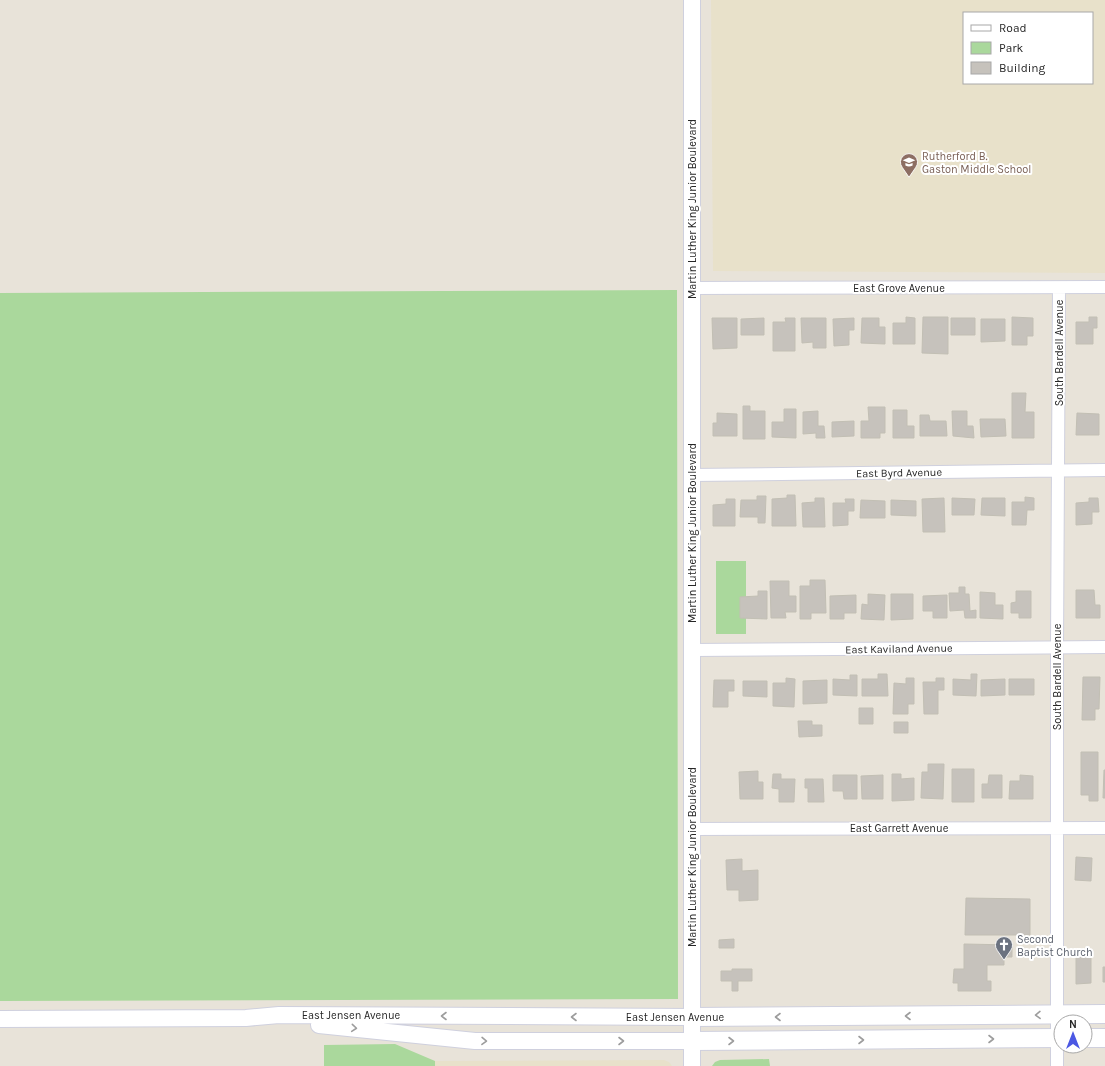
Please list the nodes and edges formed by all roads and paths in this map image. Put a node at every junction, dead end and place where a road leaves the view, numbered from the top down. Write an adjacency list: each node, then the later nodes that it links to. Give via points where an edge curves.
1 (692, 0): 3 (street, Martin Luther King Junior Boulevard)
2 (1105, 287): 4 (street, East Grove Avenue)
3 (692, 288): 4 (street, East Grove Avenue); 7 (street, Martin Luther King Junior Boulevard)
4 (1059, 288): 6 (street, South Bardell Avenue)
5 (1105, 470): 6 (street, East Byrd Avenue)
6 (1058, 471): 7 (street, East Byrd Avenue); 8 (street, South Bardell Avenue)
7 (692, 475): 10 (street, Martin Luther King Junior Boulevard)
8 (1057, 647): 9 (street, East Kaviland Avenue); 10 (street, East Kaviland Avenue); 11 (street, South Bardell Avenue)
9 (1105, 647)
10 (692, 650): 13 (street, Martin Luther King Junior Boulevard)
11 (1057, 828): 12 (street, East Garrett Avenue); 13 (street, East Garrett Avenue); 14 (street, South Bardell Avenue)
12 (1105, 828)
13 (692, 829): 18 (street, Martin Luther King Junior Boulevard)
14 (1057, 1014)
15 (1093, 1014): 16 (main road, East Jensen Avenue)
16 (1105, 1014)
17 (1053, 1015): 18 (main road, East Jensen Avenue, one-way to 18)
18 (692, 1017): 19 (street, East Jensen Avenue, one-way to 19); 24 (street, Martin Luther King Junior Boulevard)
19 (246, 1018): 20 (street, East Jensen Avenue); 24 (street, East Jensen Avenue, one-way to 24, via 475,1041)
20 (0, 1019)
21 (1053, 1038): 24 (main road, East Jensen Avenue, one-way to 21)
22 (1093, 1038): 23 (main road)
23 (1105, 1038)
24 (692, 1041): 26 (street, Martin Luther King Junior Boulevard)
25 (1058, 1054): 27 (street, South Bardell Avenue)
26 (692, 1066)
27 (1057, 1066)

